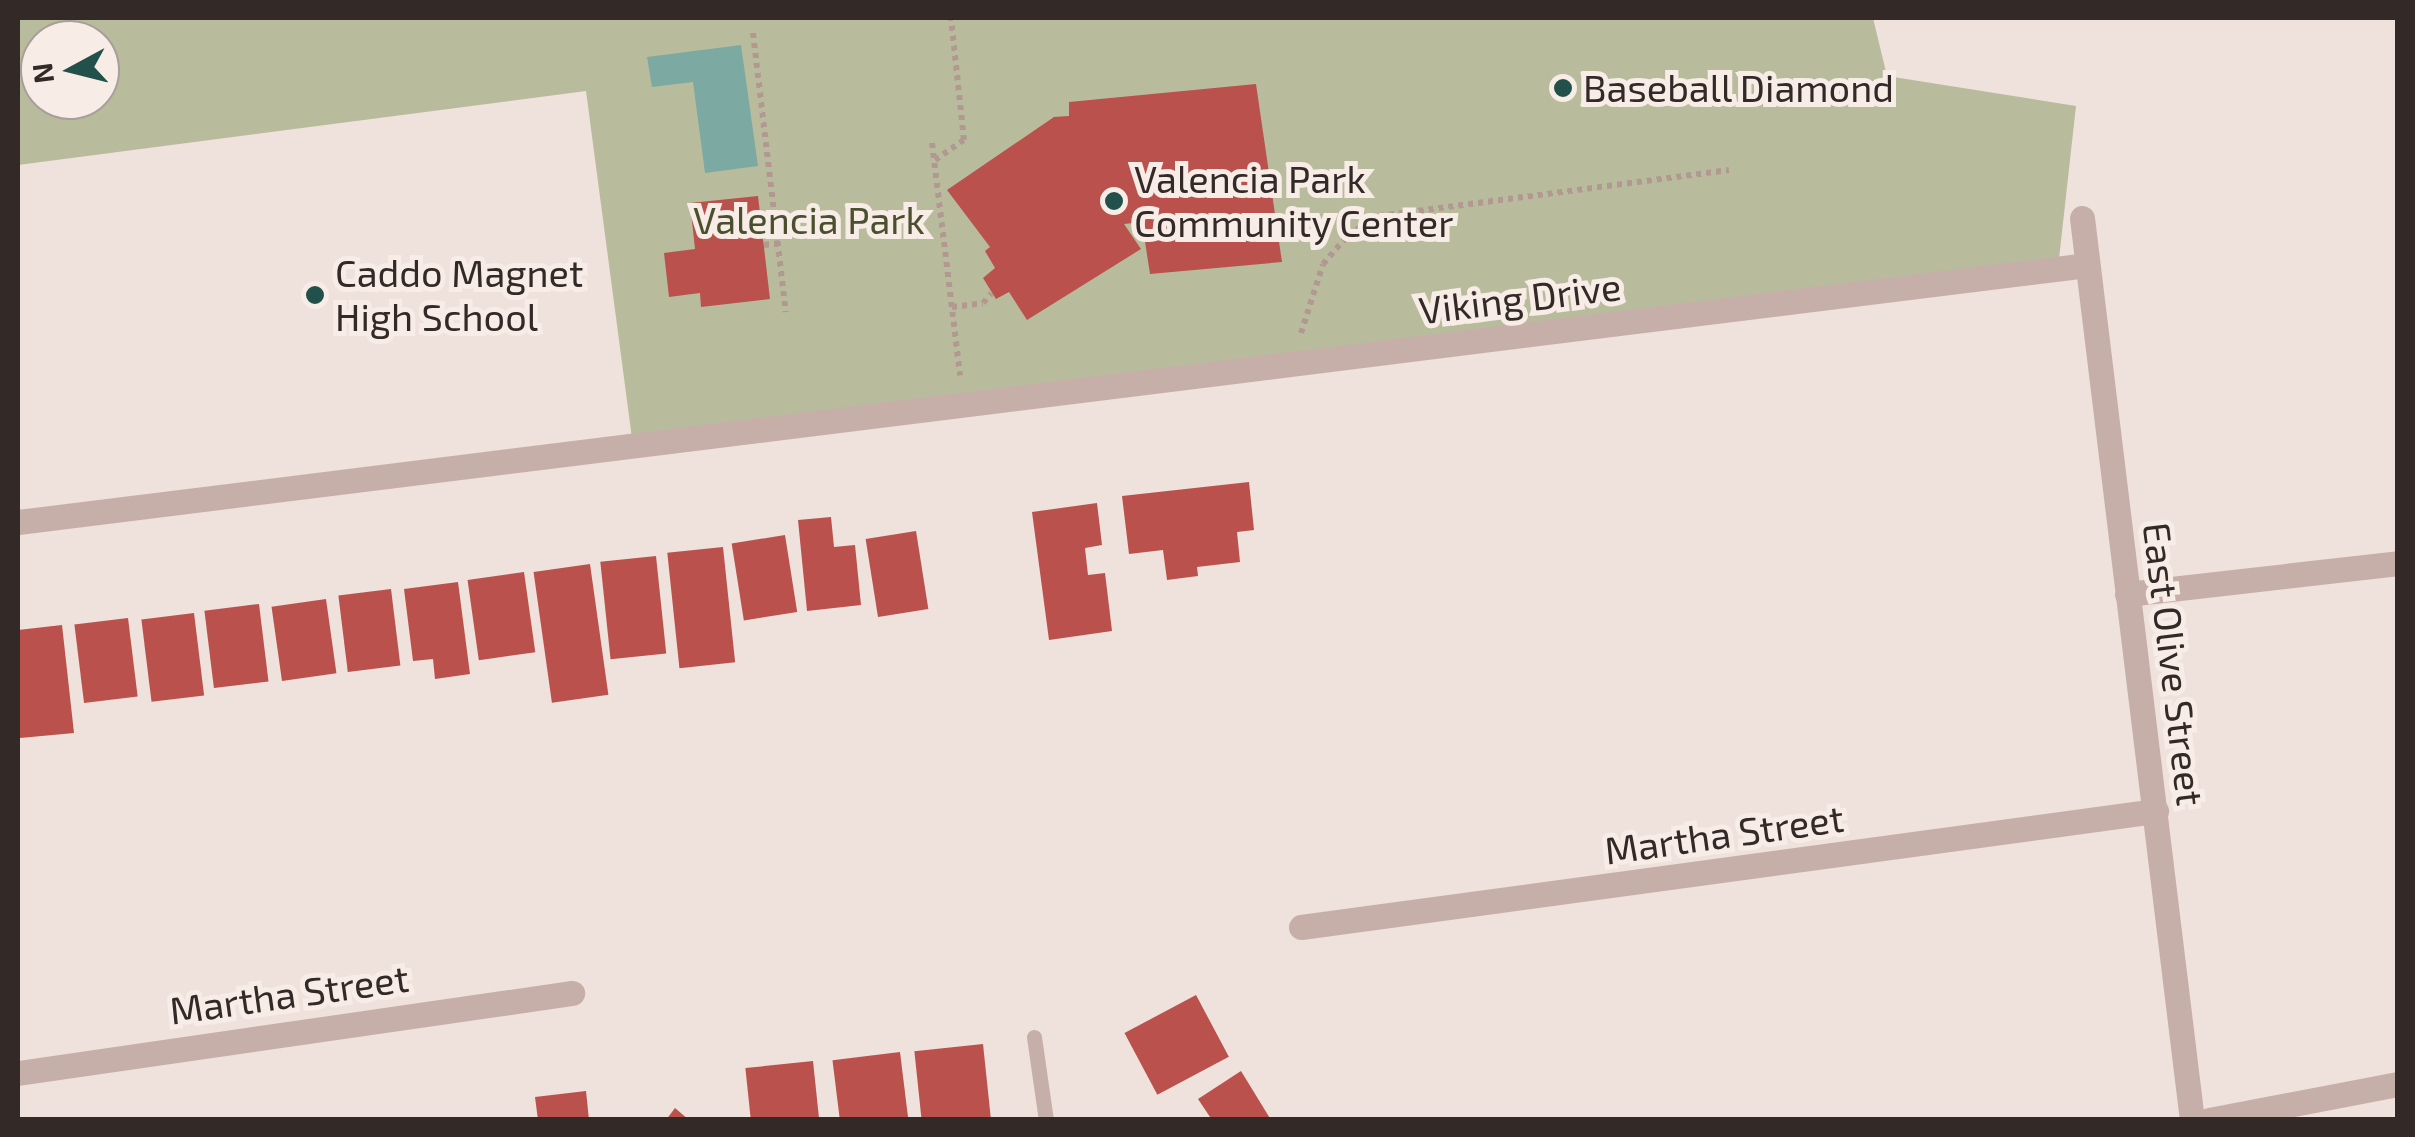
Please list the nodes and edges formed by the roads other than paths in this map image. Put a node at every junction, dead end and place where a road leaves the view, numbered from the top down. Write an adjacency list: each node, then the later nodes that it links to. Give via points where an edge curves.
1 (2082, 218): 2 (street, East Olive Street)
2 (2087, 265): 3 (street, Viking Drive); 5 (street, East Olive Street)
3 (18, 522)
4 (2398, 563): 5 (street)
5 (2127, 594): 6 (street, East Olive Street)
6 (2156, 811): 7 (street, Martha Street); 13 (street, East Olive Street)
7 (1302, 927)
8 (572, 993): 10 (street, Martha Street)
9 (1034, 1038): 12 (lane)
10 (18, 1073)
11 (2398, 1084): 14 (street)
12 (1046, 1120)
13 (2192, 1120)
14 (2209, 1120)

